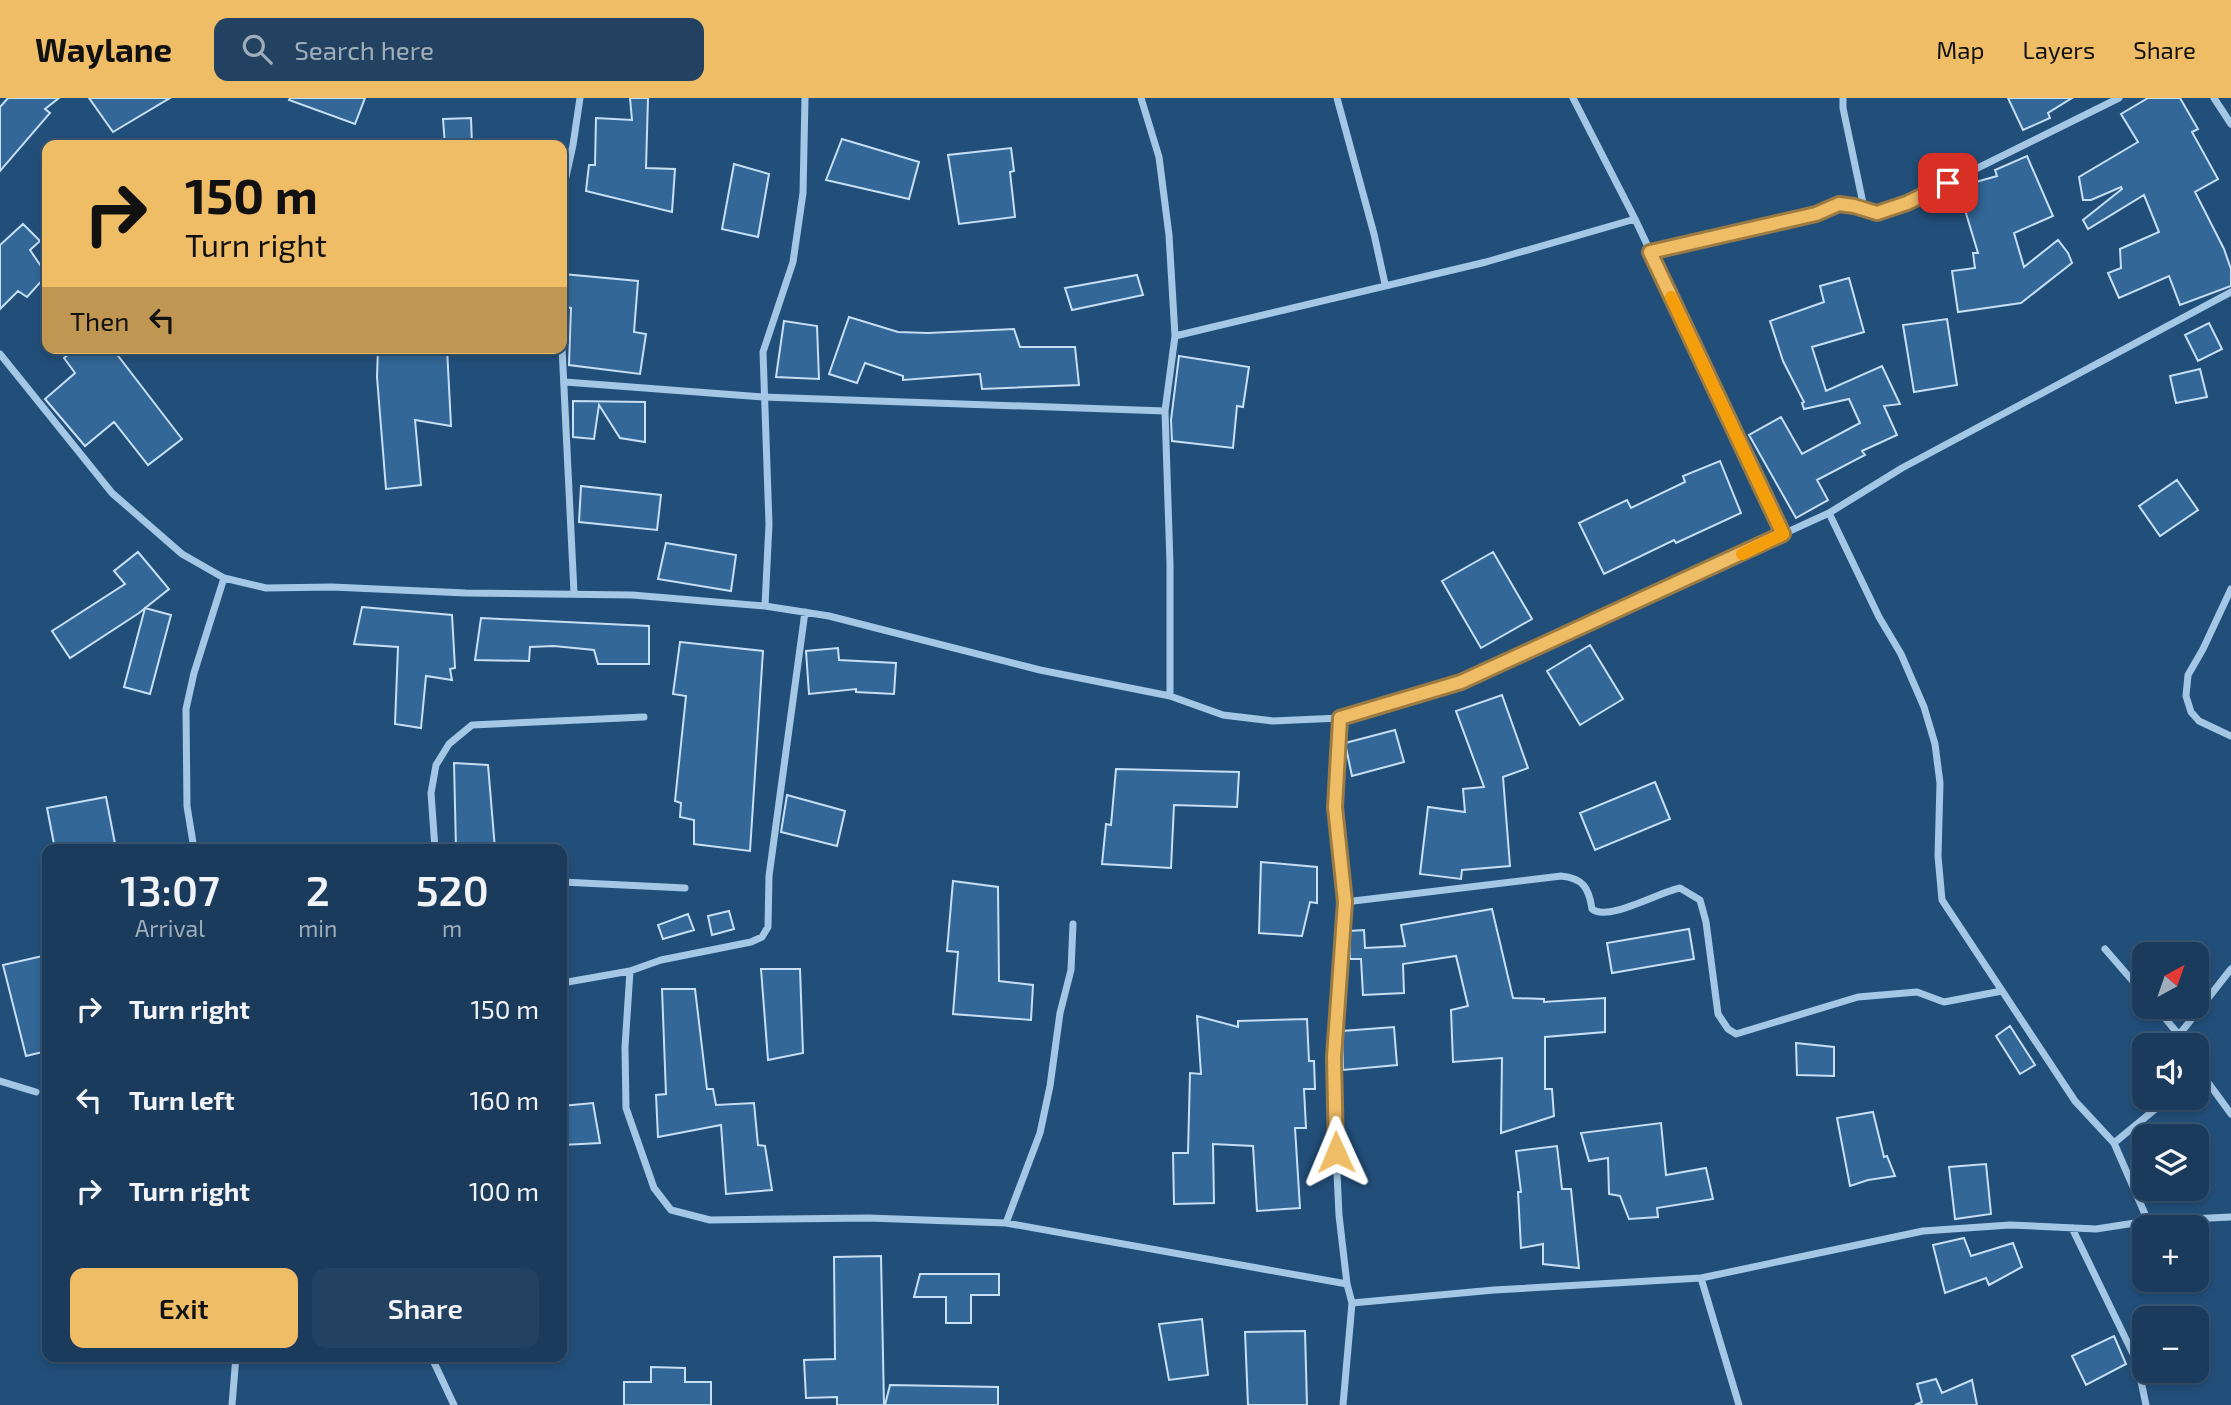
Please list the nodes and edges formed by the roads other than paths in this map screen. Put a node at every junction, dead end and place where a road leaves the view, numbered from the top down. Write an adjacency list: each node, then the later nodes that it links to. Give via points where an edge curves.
1 (580, 98): 10 (street)
2 (805, 98): 20 (street, via 803,193 793,262 762,352)
3 (1141, 98): 16 (street, via 1159,157)
4 (1337, 98): 14 (street)
5 (1573, 98): 12 (street)
6 (1843, 98): 11 (street)
7 (2119, 98): 11 (street, via 1907,203 1877,213)
8 (2214, 98): 9 (street)
9 (2231, 124)
10 (567, 172)
11 (1864, 208): 13 (street, via 1839,204 1816,214)
12 (1635, 219): 13 (street); 14 (street, via 1486,262)
13 (1650, 252): 23 (street)
14 (1385, 284): 16 (street)
15 (2231, 292): 22 (street, via 1902,468)
16 (1175, 335): 21 (street)
17 (0, 354): 24 (street, via 112,493 182,554)
18 (563, 354): 19 (street)
19 (565, 382): 20 (street); 26 (street)
20 (763, 397): 21 (street); 27 (street, via 769,524)
21 (1164, 411): 29 (street)
22 (1829, 513): 23 (street); 44 (street, via 1901,654 1935,744 1942,900)
23 (1783, 534): 31 (street, via 1461,682)
24 (224, 578): 26 (street, via 266,588); 33 (street, via 186,709 187,806)
25 (2231, 589): 32 (street, via 2188,675 2186,696 2199,721)
26 (575, 593): 27 (street)
27 (765, 606): 28 (street)
28 (805, 612): 29 (street, via 1040,670); 41 (street, via 769,876 768,927 762,937 751,942)
29 (1170, 696): 31 (street, via 1223,715 1273,721)
30 (644, 717): 34 (street, via 472,725 449,744 436,765 431,793)
31 (1340, 718): 37 (street, via 1335,807)
32 (2231, 736)
33 (193, 844)
34 (435, 844)
35 (567, 882): 36 (street)
36 (685, 888)
37 (1345, 902): 44 (street, via 1561,876 1583,882 1597,913 1611,913 1680,888 1700,900 1718,1014 1736,1034 1858,998 1917,992 1944,1002); 61 (street, via 1334,1057 1339,1215)
38 (1073, 924): 57 (street, via 1071,970 1040,1133)
39 (2105, 949): 42 (street)
40 (2231, 969): 47 (street)
41 (630, 971): 43 (street); 57 (street, via 626,1108 654,1188 671,1210 710,1220 869,1218)
42 (2132, 980)
43 (567, 982)
44 (2002, 991): 53 (street, via 2075,1101)
45 (2166, 1019): 46 (street)
46 (2177, 1033)
47 (2181, 1033)
48 (0, 1082): 50 (street)
49 (2209, 1087): 52 (street)
50 (36, 1092)
51 (2154, 1110): 53 (street)
52 (2231, 1114)
53 (2114, 1143): 54 (street)
54 (2145, 1215)
55 (2231, 1217): 56 (street)
56 (2209, 1218)
57 (1006, 1223): 61 (street)
58 (2132, 1223): 59 (street)
59 (2073, 1228): 60 (street, via 2011,1225 1923,1231); 69 (street, via 2137,1362)
60 (1701, 1278): 62 (street); 68 (street)
61 (1347, 1284): 62 (street)
62 (1352, 1303): 67 (street)
63 (236, 1362): 65 (street)
64 (434, 1362): 66 (street)
65 (232, 1405)
66 (454, 1405)
67 (1343, 1405)
68 (1739, 1405)
69 (2146, 1405)

